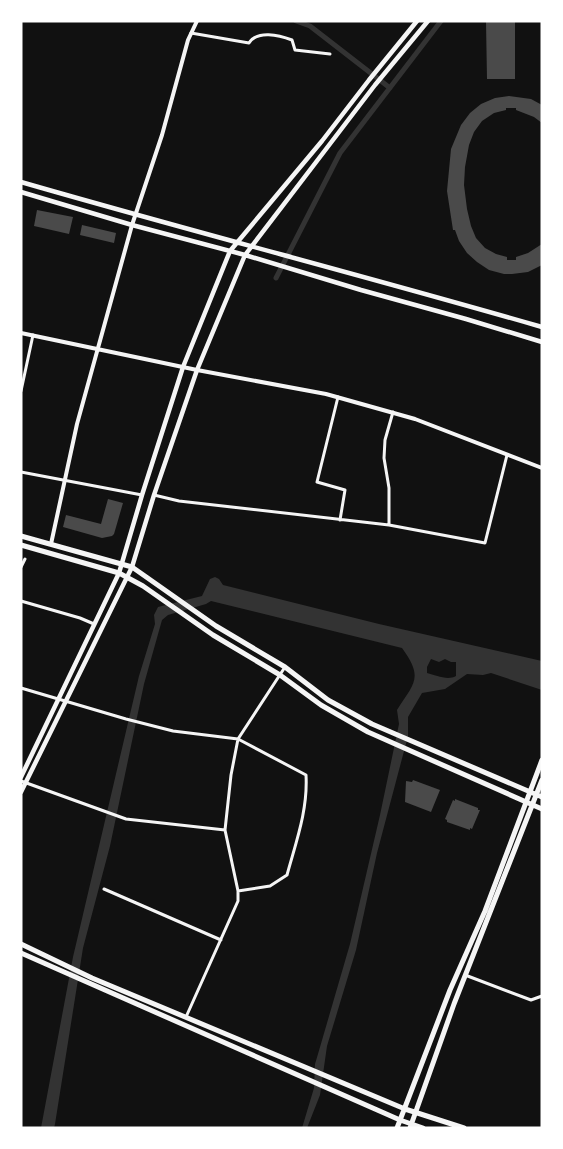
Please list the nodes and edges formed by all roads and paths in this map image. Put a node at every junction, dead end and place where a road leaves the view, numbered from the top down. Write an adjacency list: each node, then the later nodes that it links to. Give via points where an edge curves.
1 (197, 21): 4 (street)
2 (418, 21): 10 (main road)
3 (428, 21): 11 (main road)
4 (191, 33): 5 (street, via 249,43 261,35 285,37 292,40 295,50); 8 (street)
5 (330, 54)
6 (21, 182): 8 (main road)
7 (21, 192): 9 (main road)
8 (136, 215): 9 (street); 10 (main road)
9 (132, 225): 12 (main road); 18 (street)
10 (236, 243): 11 (main road); 12 (main road)
11 (250, 247): 13 (main road); 14 (main road)
12 (230, 251): 13 (main road); 19 (main road)
13 (245, 255): 17 (main road); 20 (main road)
14 (542, 327)
15 (21, 332): 16 (street)
16 (33, 335): 18 (street); 21 (street)
17 (542, 342)
18 (98, 348): 19 (street); 27 (street)
19 (183, 367): 20 (street); 28 (main road)
20 (197, 370): 22 (street); 29 (main road)
21 (21, 391)
22 (338, 397): 23 (street); 30 (street, via 317,482 345,490)
23 (393, 412): 24 (street); 31 (street, via 384,458 389,488)
24 (507, 455): 25 (street); 31 (street, via 485,543)
25 (542, 468)
26 (21, 472): 27 (street)
27 (65, 480): 28 (street); 33 (street)
28 (142, 495): 36 (main road)
29 (154, 495): 30 (street, via 179,501); 38 (main road)
30 (340, 520): 31 (street)
31 (389, 525)
32 (21, 536): 33 (main road)
33 (51, 544): 36 (main road)
34 (21, 545): 39 (main road)
35 (25, 559): 37 (street)
36 (121, 563): 38 (main road); 39 (main road)
37 (21, 567)
38 (132, 567): 40 (main road); 43 (main road, via 196,613)
39 (119, 574): 40 (main road); 42 (main road)
40 (128, 578): 44 (main road); 47 (main road)
41 (21, 601): 42 (street)
42 (95, 624): 46 (main road)
43 (285, 667): 44 (street); 53 (main road, via 328,700 372,724)
44 (280, 675): 48 (street); 56 (main road, via 368,732)
45 (21, 688): 46 (street)
46 (58, 699): 47 (street); 50 (main road)
47 (65, 701): 48 (street, via 174,731); 52 (main road)
48 (238, 739): 58 (street); 60 (street, via 306,775 307,794 288,875 270,886)
49 (542, 760): 53 (main road)
50 (21, 777)
51 (542, 780): 55 (main road)
52 (24, 782): 54 (main road); 58 (street, via 126,819)
53 (530, 791): 55 (main road); 56 (main road)
54 (21, 792)
55 (539, 796): 56 (main road)
56 (529, 803): 57 (main road); 64 (main road); 67 (main road, via 450,990)
57 (542, 809)
58 (225, 830): 60 (street)
59 (104, 889): 61 (street)
60 (238, 891): 61 (street, via 238,901)
61 (221, 940): 66 (street)
62 (21, 944): 66 (main road)
63 (21, 953): 69 (main road)
64 (466, 975): 65 (street, via 530,1000); 68 (main road)
65 (542, 996)
66 (186, 1017): 67 (main road)
67 (405, 1109): 68 (main road); 69 (main road)
68 (416, 1113): 70 (main road); 73 (main road)
69 (400, 1120): 70 (main road); 71 (main road)
70 (411, 1126): 72 (main road)
71 (397, 1128)
72 (423, 1128)
73 (464, 1128)

